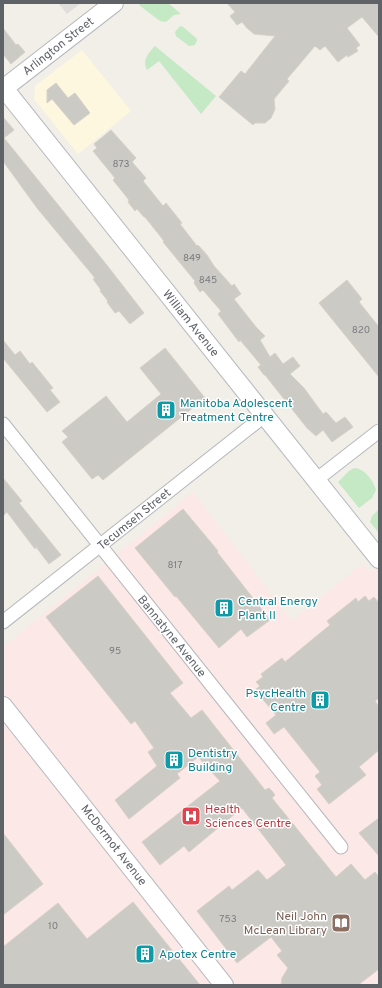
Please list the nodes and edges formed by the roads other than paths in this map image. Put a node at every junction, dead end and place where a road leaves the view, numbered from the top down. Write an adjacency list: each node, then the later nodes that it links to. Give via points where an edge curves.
1 (114, 3): 2 (main road, Arlington Street)
2 (3, 88): 3 (main road, William Avenue)
3 (264, 416): 6 (main road, William Avenue); 7 (street, Tecumseh Street)
4 (3, 424): 7 (street, Bannatyne Avenue)
5 (379, 431): 6 (street)
6 (316, 480): 8 (main road, William Avenue)
7 (100, 547): 9 (street, Tecumseh Street); 11 (street, Bannatyne Avenue)
8 (379, 559)
9 (3, 622)
10 (3, 706): 12 (main road, McDermot Avenue)
11 (341, 847)
12 (224, 985)

